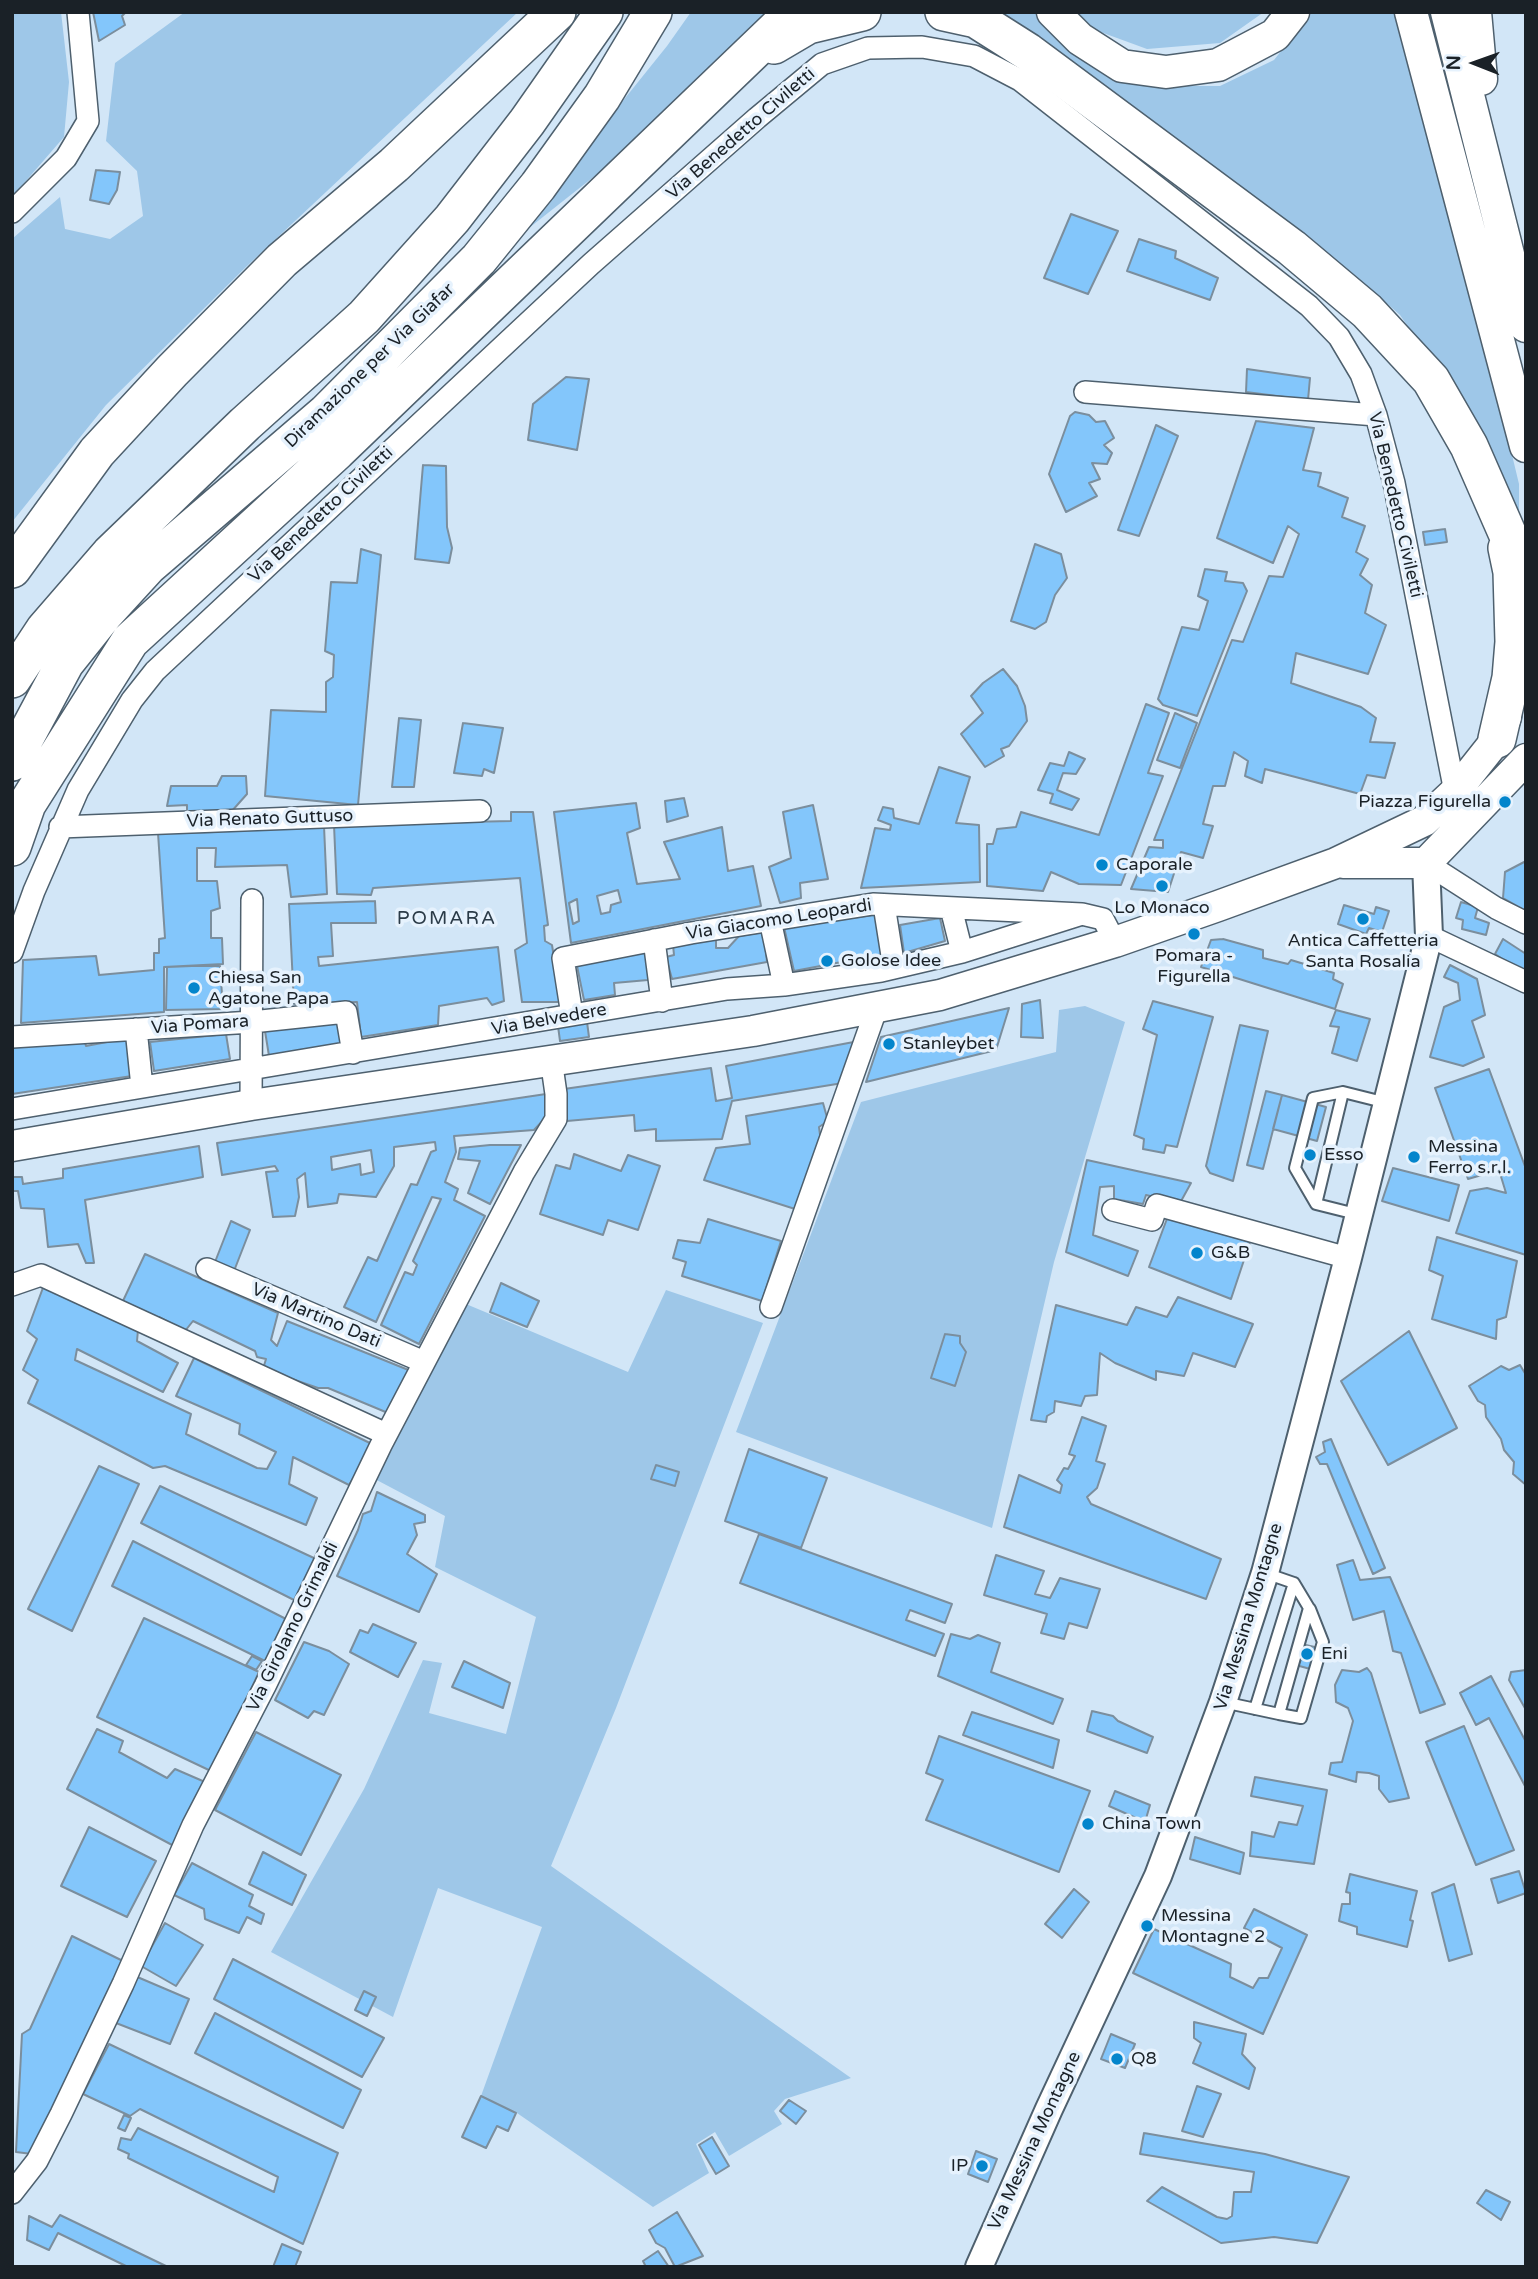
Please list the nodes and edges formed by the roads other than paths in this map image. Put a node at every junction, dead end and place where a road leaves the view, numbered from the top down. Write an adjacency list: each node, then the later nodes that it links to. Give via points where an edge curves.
1 (78, 12): 14 (street, via 88,121 66,158)
2 (557, 12): 21 (highway, via 394,164 282,260 172,371 97,452)
3 (604, 12): 24 (highway, via 453,219 364,317 110,554 45,628)
4 (653, 12): 26 (highway, Diramazione per Via Giafar, via 603,97 479,259 326,413 149,566 105,612 65,663)
5 (794, 12): 13 (highway)
6 (862, 12): 13 (highway, via 807,25)
7 (944, 12): 20 (highway, via 976,19 1028,52 1292,248 1367,311 1431,380 1469,446)
8 (1053, 12): 9 (main road, via 1080,39 1122,66 1166,72 1219,65 1275,35)
9 (1293, 12)
10 (1411, 12): 19 (main road)
11 (1447, 12): 15 (main road)
12 (1475, 12): 15 (main road)
13 (737, 67): 31 (highway, via 337,451 130,641 27,804)
14 (12, 212)
15 (1509, 263): 16 (main road)
16 (1526, 326)
17 (1085, 392): 18 (street)
18 (1376, 415): 27 (street, Via Benedetto Civiletti, via 1394,483); 30 (street, Via Benedetto Civiletti, via 1361,374 1339,337 1309,306 1020,80 974,56 922,47 868,48 822,64 757,118 591,264 194,633 132,700)
19 (1526, 446)
20 (1502, 520): 22 (highway); 25 (highway, via 1512,572)
21 (12, 569)
22 (1526, 576)
23 (1526, 654): 25 (main road)
24 (12, 679)
25 (1512, 749): 27 (main road); 33 (main road)
26 (12, 762)
27 (1455, 792): 29 (main road)
28 (480, 811): 30 (street, Via Renato Guttuso)
29 (1424, 821): 32 (main road); 33 (main road)
30 (60, 827): 43 (street, Via Benedetto Civiletti)
31 (12, 847)
32 (1336, 863): 33 (main road); 42 (main road)
33 (1426, 863): 39 (street); 40 (street, Via Messina Montagne)
34 (252, 900): 51 (street)
35 (884, 905): 36 (street, Via Giacomo Leopardi); 38 (street, Via Giacomo Leopardi); 45 (street)
36 (951, 908): 37 (street, Via Giacomo Leopardi); 44 (street)
37 (1082, 914): 42 (street, via 1103,919); 44 (street, Via Belvedere)
38 (770, 920): 41 (street, Via Giacomo Leopardi); 47 (street)
39 (1526, 923)
40 (1429, 936): 46 (street); 59 (street, Via Messina Montagne)
41 (654, 940): 48 (street); 50 (street, Via Giacomo Leopardi, via 563,958)
42 (1115, 942): 49 (main road, via 940,995)
43 (12, 952)
44 (962, 952): 45 (street, Via Belvedere)
45 (894, 968): 47 (street, Via Belvedere)
46 (1526, 982)
47 (784, 985): 48 (street, Via Belvedere)
48 (662, 1001): 50 (street, Via Belvedere)
49 (877, 1007): 55 (main road, via 753,1031); 69 (street)
50 (572, 1015): 54 (street, Via Belvedere)
51 (252, 1022): 52 (street, Via Pomara); 54 (street, Via Pomara, via 346,1012); 56 (street)
52 (136, 1029): 53 (street, Via Pomara); 57 (street)
53 (12, 1037)
54 (353, 1053): 56 (street, Via Belvedere)
55 (551, 1059): 60 (main road); 70 (street, Via Girolamo Grimaldi, via 556,1119)
56 (252, 1070): 57 (street, Via Belvedere); 60 (street)
57 (142, 1087): 61 (street, Via Belvedere)
58 (1343, 1092): 59 (lane); 63 (lane); 63 (lane, via 1313,1098 1295,1168)
59 (1388, 1103): 65 (street, Via Messina Montagne)
60 (251, 1105): 62 (main road)
61 (12, 1109)
62 (12, 1146)
63 (1316, 1204): 65 (lane)
64 (1113, 1210): 66 (street, via 1152,1220 1157,1205)
65 (1360, 1215): 66 (street, Via Messina Montagne)
66 (1349, 1258): 72 (street, Via Messina Montagne)
67 (207, 1269): 70 (street, Via Martino Dati)
68 (12, 1285): 71 (street, via 41,1275)
69 (771, 1307)
70 (424, 1362): 71 (street, Via Girolamo Grimaldi)
71 (386, 1434): 78 (street, Via Girolamo Grimaldi, via 193,1825 61,2114 37,2161)
72 (1265, 1573): 73 (lane); 75 (street, Via Messina Montagne)
73 (1294, 1583): 74 (lane); 76 (lane)
74 (1309, 1608): 77 (lane); 77 (lane, via 1322,1642 1301,1718)
75 (1223, 1702): 76 (lane); 79 (street, Via Messina Montagne, via 1158,1876)
76 (1255, 1709): 77 (lane)
77 (1279, 1714)
78 (12, 2193)
79 (979, 2267)

